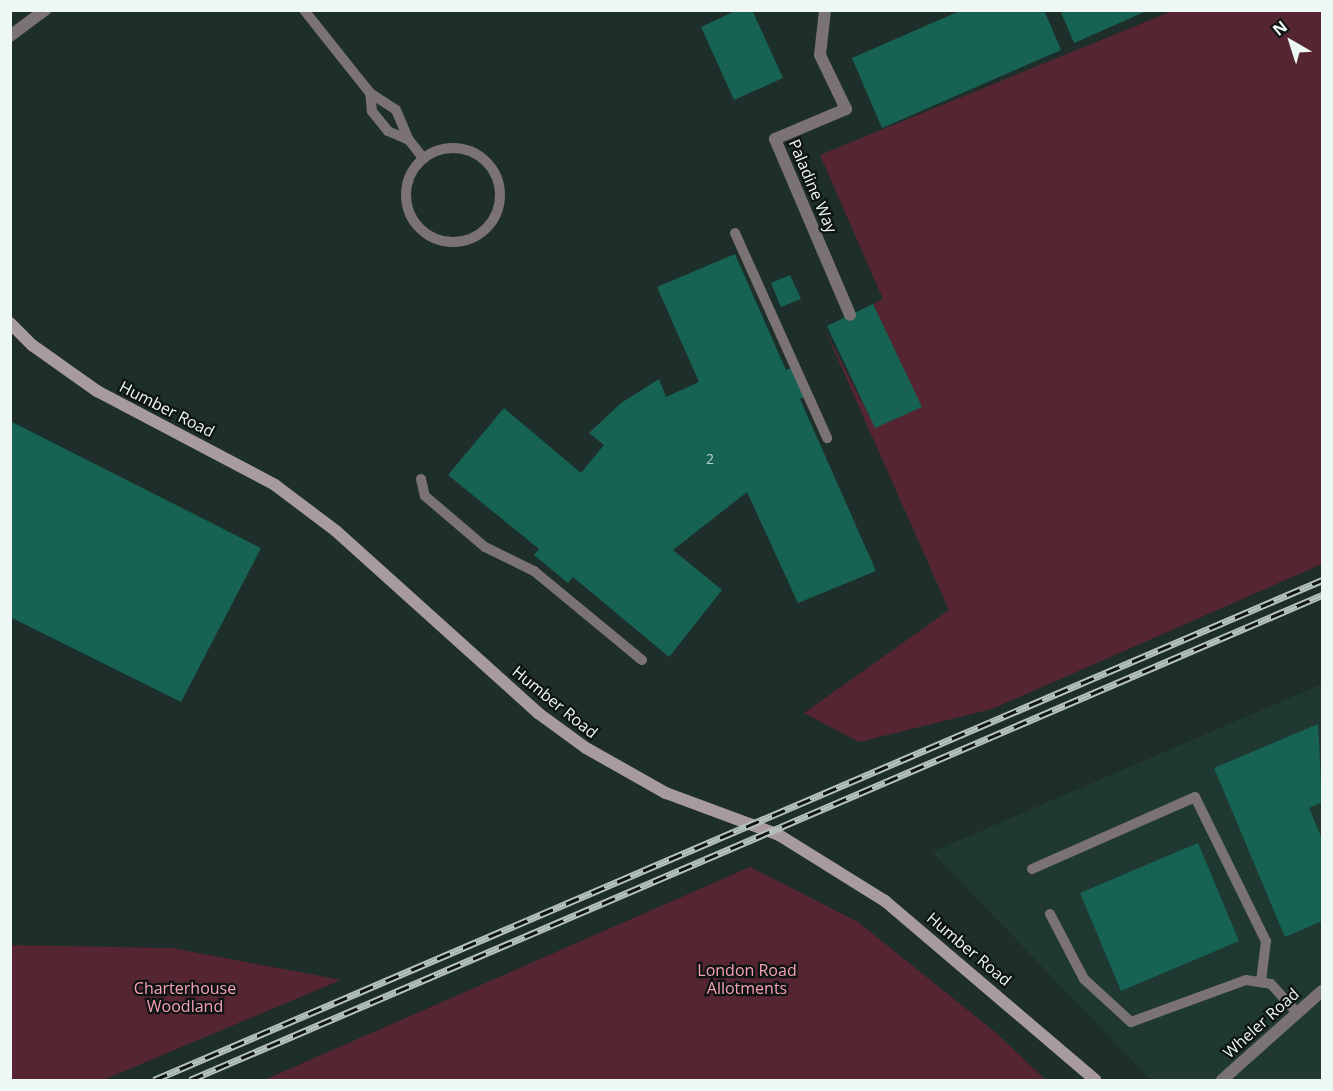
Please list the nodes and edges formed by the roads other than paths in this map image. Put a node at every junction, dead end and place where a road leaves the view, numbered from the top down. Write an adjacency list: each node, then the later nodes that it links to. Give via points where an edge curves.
1 (45, 10): 4 (street)
2 (304, 10): 5 (lane)
3 (825, 10): 9 (street, Paladine Way, via 820,55 846,109 775,139)
4 (10, 36)
5 (370, 93): 6 (lane, via 396,110); 6 (lane, via 372,111 388,131)
6 (409, 140): 7 (lane)
7 (424, 159): 7 (lane, via 456,148 484,159 501,195 487,229 458,243 422,231 412,219 406,194)
8 (735, 233): 11 (lane)
9 (850, 315)
10 (10, 323): 19 (main road, Humber Road, via 32,345 97,391 275,485 384,569 538,713 586,748 666,793 779,835 832,864 972,972)
11 (827, 438)
12 (421, 479): 13 (lane, via 425,496 484,547 534,571)
13 (642, 660)
14 (1032, 869): 16 (lane, via 1195,797 1266,940)
15 (1050, 914): 16 (lane, via 1084,979 1131,1022)
16 (1261, 979): 18 (lane)
17 (1323, 991): 18 (street, Wheler Road)
18 (1296, 1012): 20 (street, Wheler Road)
19 (1095, 1080)
20 (1222, 1080)

